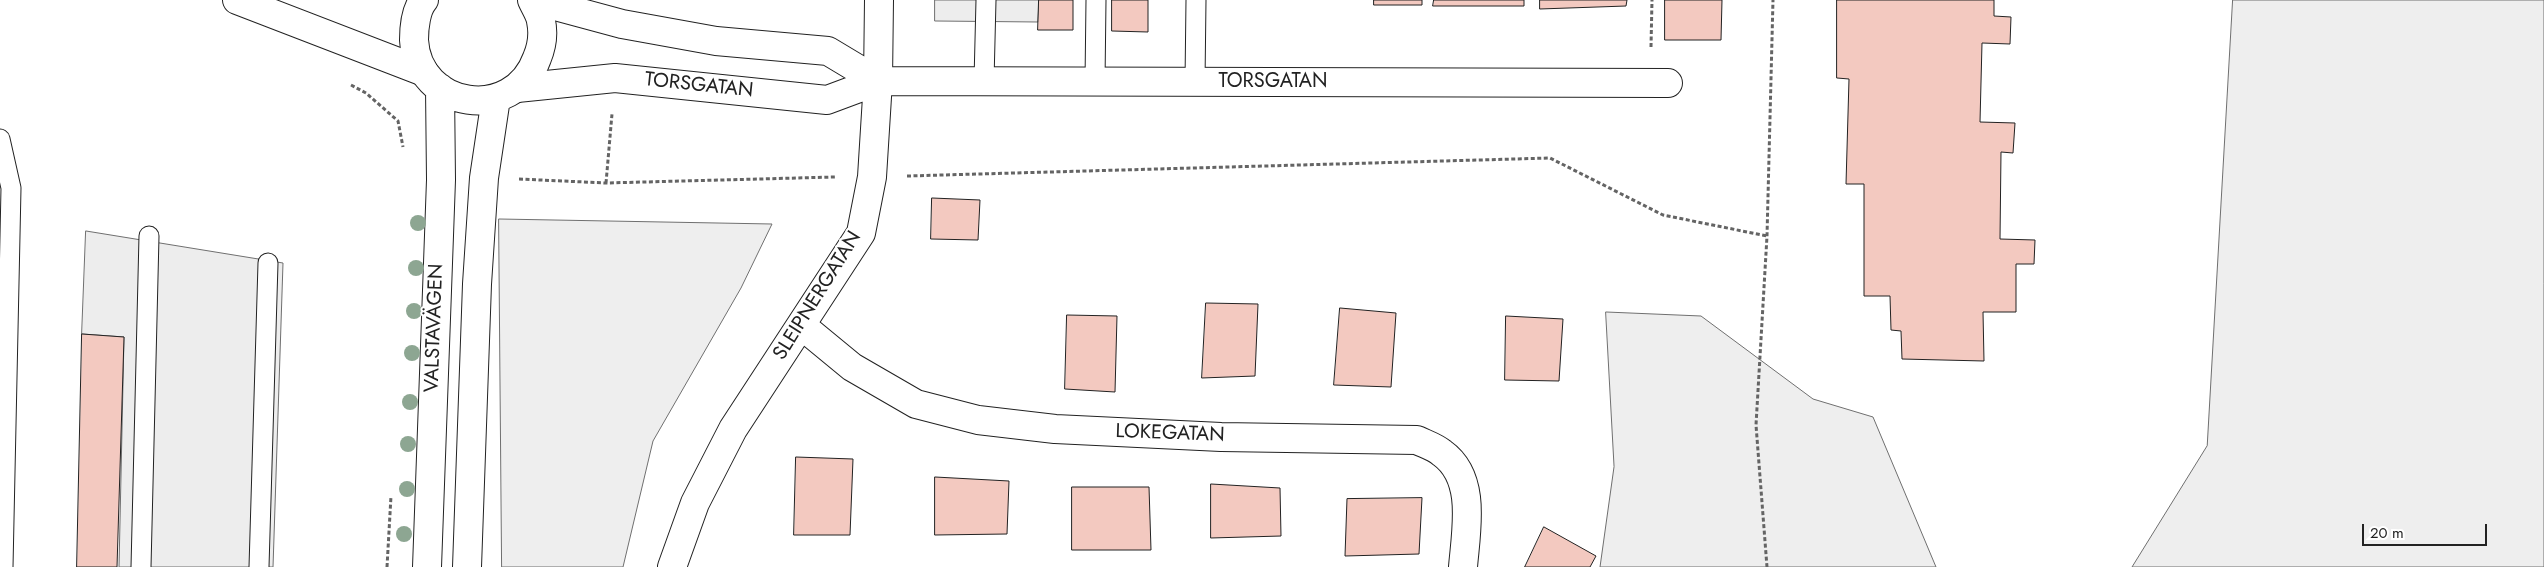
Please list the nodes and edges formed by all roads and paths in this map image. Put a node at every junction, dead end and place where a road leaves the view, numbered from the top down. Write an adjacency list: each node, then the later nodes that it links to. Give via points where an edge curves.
1 (237, 0): 10 (street)
2 (424, 0): 10 (street, VALSTAVÄGEN, via 414,29 415,51)
3 (533, 0): 11 (street, via 622,24 716,42 828,51); 16 (street, via 541,21 543,43 532,72)
4 (879, 0): 11 (street, SLEIPNERGATAN)
5 (986, 0): 12 (lane)
6 (1096, 0): 13 (lane)
7 (1196, 0): 14 (lane)
8 (1652, 0): 15 (path)
9 (1773, 0): 21 (path)
10 (432, 80): 16 (street, via 459,99 474,101); 29 (street, VALSTAVÄGEN, via 441,180)
11 (878, 81): 12 (street, TORSGATAN); 16 (street, TORSGATAN, via 827,100 615,78); 18 (street, SLEIPNERGATAN)
12 (984, 81): 13 (street, TORSGATAN)
13 (1095, 82): 14 (street, TORSGATAN)
14 (1194, 82): 15 (street, TORSGATAN)
15 (1659, 82)
16 (507, 93): 19 (street, VALSTAVÄGEN)
17 (0, 139): 25 (lane, via 11,188)
18 (872, 177): 19 (path, via 606,183); 21 (path, via 1550,158 1662,215); 23 (street, SLEIPNERGATAN, via 861,233)
19 (484, 178): 30 (street, VALSTAVÄGEN)
20 (149, 236): 26 (lane)
21 (1768, 236): 33 (path, via 1756,425)
22 (268, 263): 27 (lane)
23 (801, 325): 31 (street, SLEIPNERGATAN, via 733,429 695,503); 32 (street, LOKEGATAN, via 852,367 916,404 978,420 1064,430 1221,437 1417,440 1442,452 1454,465 1464,485 1467,519)
24 (391, 487): 28 (path)
25 (4, 567)
26 (141, 567)
27 (260, 567)
28 (387, 567)
29 (427, 567)
30 (467, 567)
31 (672, 567)
32 (1463, 567)
33 (1767, 567)

